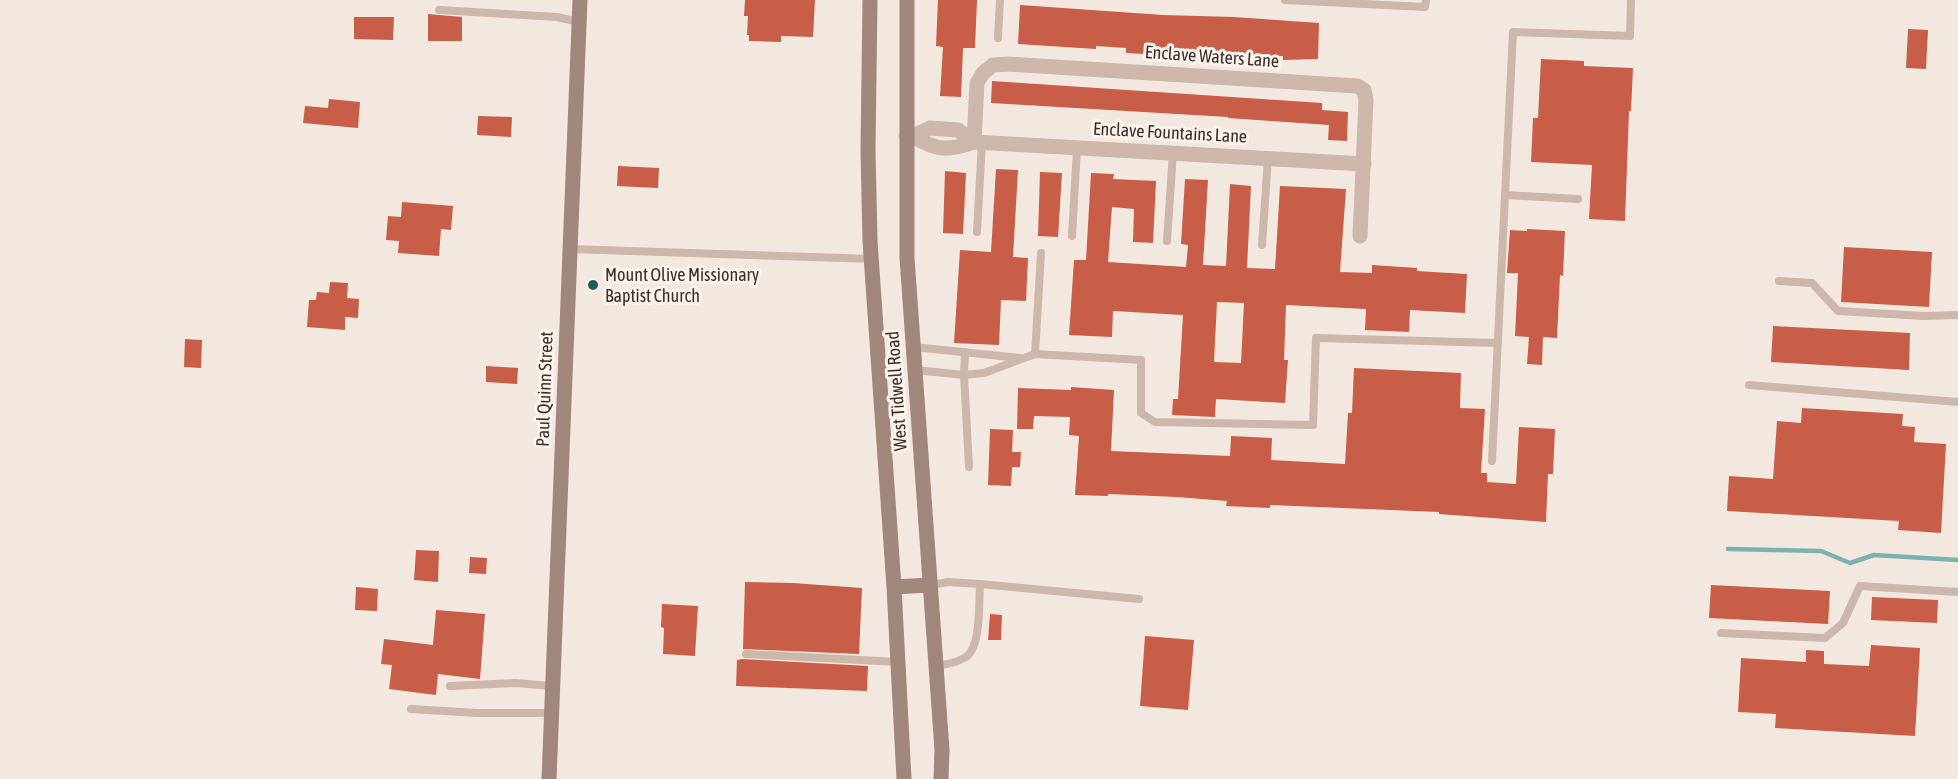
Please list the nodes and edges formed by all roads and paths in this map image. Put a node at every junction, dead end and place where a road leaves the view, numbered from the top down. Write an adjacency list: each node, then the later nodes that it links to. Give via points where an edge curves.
1 (580, 0): 9 (main road, Paul Quinn Street)
2 (870, 0): 28 (main road, West Tidwell Road)
3 (907, 0): 12 (main road, West Tidwell Road)
4 (1000, 0): 10 (lane)
5 (1285, 0): 6 (lane, via 1425,7)
6 (1426, 0)
7 (1631, 0): 19 (lane, via 1630,36 1514,32)
8 (439, 10): 9 (lane, via 556,17)
9 (579, 22): 26 (main road, Paul Quinn Street)
10 (998, 38)
11 (943, 129): 12 (street, via 930,128); 13 (street, Enclave Fountains Lane, via 958,130); 15 (lane)
12 (910, 136): 15 (street, via 929,147); 32 (main road, West Tidwell Road, via 907,258)
13 (978, 142): 14 (street, Enclave Fountains Lane); 15 (street, Enclave Fountains Lane); 18 (street, Enclave Waters Lane, via 977,83 993,65 1019,64 1357,86 1364,90 1366,100); 21 (lane)
14 (1077, 147): 16 (street, Enclave Fountains Lane); 22 (lane)
15 (942, 148)
16 (1173, 153): 17 (street, Enclave Fountains Lane); 24 (lane)
17 (1268, 158): 18 (street, Enclave Fountains Lane); 25 (lane)
18 (1364, 164): 23 (street, Enclave Waters Lane)
19 (1505, 195): 20 (lane); 31 (lane)
20 (1578, 199)
21 (977, 232)
22 (1072, 236)
23 (1360, 236)
24 (1167, 241)
25 (1262, 245)
26 (570, 249): 28 (lane); 52 (main road, Paul Quinn Street)
27 (1041, 253): 34 (lane)
28 (871, 259): 44 (main road, West Tidwell Road)
29 (1779, 281): 30 (lane, via 1812,283 1838,311)
30 (1958, 315)
31 (1498, 343): 34 (lane, via 1316,338 1313,425 1155,422 1141,413 1142,360); 40 (lane)
32 (914, 347): 33 (lane); 36 (main road, West Tidwell Road)
33 (965, 352): 35 (lane); 37 (lane)
34 (1035, 354): 35 (lane)
35 (1020, 358): 37 (lane, via 998,369)
36 (915, 370): 37 (lane); 42 (main road, West Tidwell Road)
37 (964, 375): 41 (lane)
38 (1749, 385): 39 (lane)
39 (1958, 402)
40 (1492, 461)
41 (969, 467)
42 (930, 585): 43 (lane); 44 (main road); 50 (main road, West Tidwell Road)
43 (980, 585): 46 (lane); 50 (lane, via 974,647 969,656 958,662)
44 (894, 587): 49 (main road, West Tidwell Road)
45 (1958, 592): 47 (lane, via 1860,586 1842,622 1825,638)
46 (1139, 599)
47 (1721, 633)
48 (746, 654): 49 (lane)
49 (898, 662): 56 (main road, West Tidwell Road)
50 (935, 667): 57 (main road, West Tidwell Road)
51 (450, 686): 52 (lane)
52 (552, 686): 54 (main road, Paul Quinn Street)
53 (411, 709): 54 (lane)
54 (551, 713): 55 (main road, Paul Quinn Street)
55 (549, 779)
56 (904, 779)
57 (942, 779)

